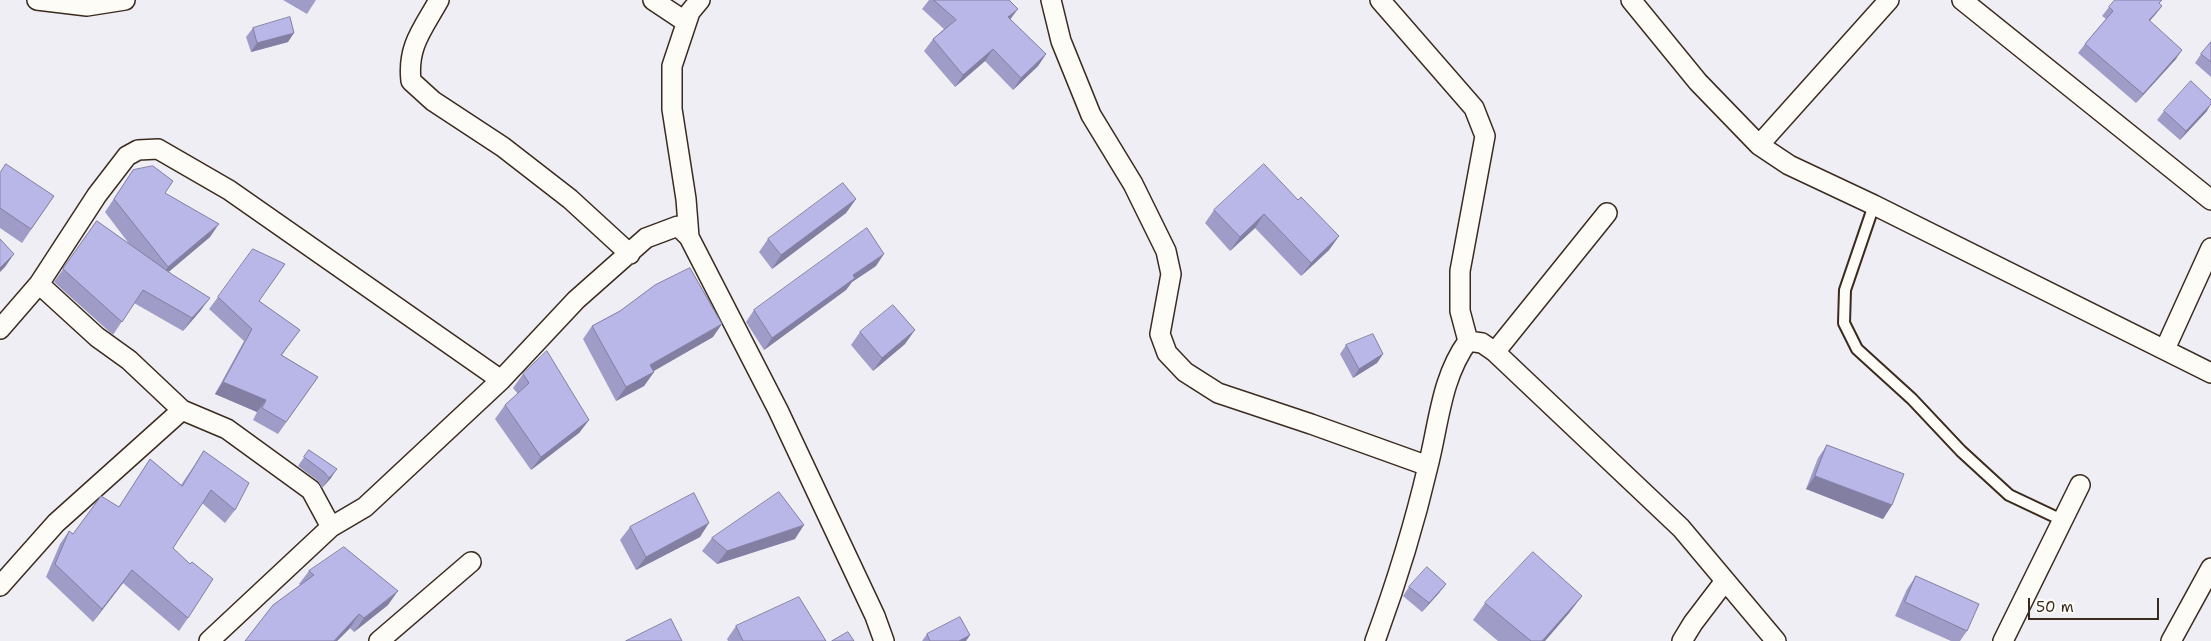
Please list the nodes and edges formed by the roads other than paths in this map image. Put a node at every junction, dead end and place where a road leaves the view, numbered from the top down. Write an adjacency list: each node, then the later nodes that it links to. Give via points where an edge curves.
1 (37, 0): 2 (street, via 87,6)
2 (125, 0)
3 (440, 0): 18 (street, via 413,46 409,63 411,81 433,101 503,147 570,199)
4 (654, 0): 11 (street)
5 (700, 0): 11 (street)
6 (1051, 0): 27 (street, via 1061,41 1091,115 1133,184 1166,251 1171,274 1160,334 1167,353 1185,372 1218,393)
7 (1380, 0): 21 (street, via 1474,108 1485,136 1460,271 1460,311)
8 (1631, 0): 12 (street, via 1698,82)
9 (1889, 0): 12 (street)
10 (1962, 0): 13 (street)
11 (686, 22): 16 (street, via 672,66 672,101)
12 (1759, 145): 14 (street, via 1789,165)
13 (2211, 200)
14 (1874, 205): 22 (street); 29 (lane, via 1845,290 1844,323 1857,349 2009,495)
15 (1607, 213): 23 (street)
16 (689, 237): 18 (street, via 678,226 666,229 646,238); 37 (street, via 778,410)
17 (2211, 248): 22 (street)
18 (630, 254): 25 (street, via 576,300)
19 (39, 284): 20 (street); 25 (street, via 97,195 127,156 138,150 158,149 229,190); 26 (street)
20 (0, 329)
21 (1468, 341): 23 (street, via 1482,344); 27 (street, via 1456,356 1447,379)
22 (2164, 349): 24 (street)
23 (1494, 352): 33 (street, via 1681,528)
24 (2211, 372)
25 (501, 380): 30 (street, via 365,507)
26 (182, 410): 30 (street, via 227,429 310,490); 34 (street, via 56,523)
27 (1428, 466): 38 (street, via 1400,572)
28 (2080, 485): 29 (street)
29 (2064, 521): 41 (street)
30 (332, 527): 35 (street)
31 (471, 562): 36 (street)
32 (2211, 568): 42 (street)
33 (1725, 581): 39 (street); 40 (street)
34 (0, 586)
35 (209, 641)
36 (379, 641)
37 (884, 641)
38 (1375, 641)
39 (1682, 641)
40 (1776, 641)
41 (2003, 641)
42 (2171, 641)

